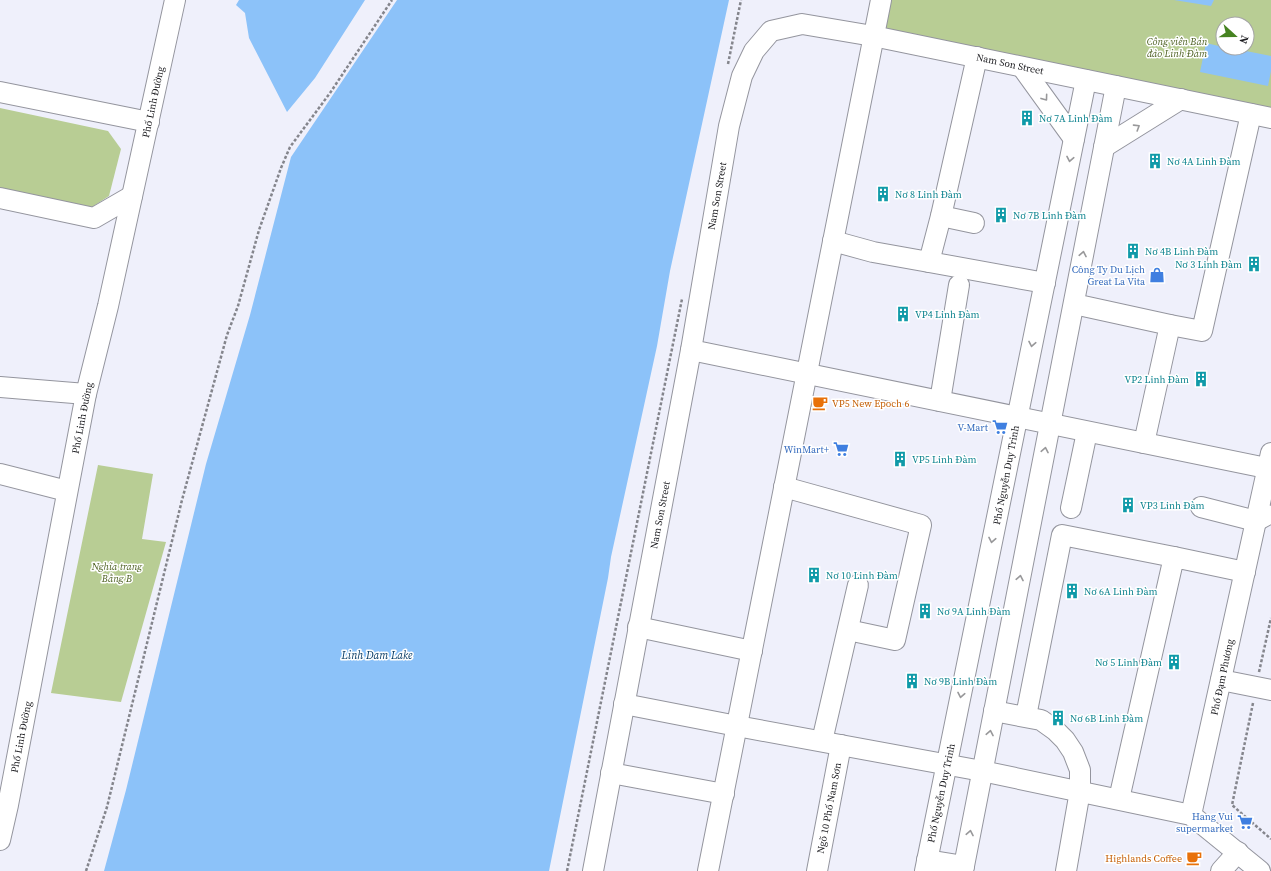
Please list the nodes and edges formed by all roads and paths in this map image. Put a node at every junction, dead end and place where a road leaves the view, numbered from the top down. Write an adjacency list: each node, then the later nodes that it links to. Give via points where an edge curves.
1 (175, 0): 15 (street, Phố Linh Đường)
2 (392, 0): 76 (path, via 330,93 290,147 259,230 182,500 106,807)
3 (741, 0): 8 (path)
4 (881, 0): 5 (street)
5 (873, 36): 6 (street, Nam Son Street); 22 (street); 29 (street, Nam Son Street, via 802,24 771,31 754,52 742,76 729,126)
6 (977, 58): 7 (street, Nam Son Street); 20 (street)
7 (1022, 67): 9 (street, Nam Son Street); 16 (street, one-way to 16)
8 (727, 70)
9 (1086, 80): 10 (street, Nam Son Street); 16 (street, Phố Nguyễn Duy Trinh)
10 (1116, 86): 12 (street, Nam Son Street); 17 (street)
11 (0, 92): 15 (street)
12 (1182, 99): 13 (street, Nam Son Street); 17 (street, one-way to 12)
13 (1251, 114): 14 (street, Nam Son Street); 28 (street, via 1202,331)
14 (1271, 118)
15 (148, 122): 18 (street, Phố Linh Đường)
16 (1074, 139): 24 (street, Phố Nguyễn Duy Trinh, one-way to 24)
17 (1104, 147): 27 (street, one-way to 17)
18 (132, 196): 19 (street, via 94,218); 32 (street, Phố Linh Đường)
19 (0, 198)
20 (941, 216): 21 (street); 23 (street)
21 (974, 223)
22 (833, 241): 23 (street, via 873,252); 30 (street)
23 (929, 262): 24 (street)
24 (1045, 283): 34 (street, Phố Nguyễn Duy Trinh, one-way to 34)
25 (959, 285): 33 (street)
26 (682, 296): 77 (path)
27 (1074, 304): 28 (street); 35 (street)
28 (1170, 325): 37 (street)
29 (691, 350): 30 (street); 51 (street, Nam Son Street)
30 (807, 374): 33 (street); 40 (street)
31 (0, 387): 32 (street)
32 (86, 394): 41 (street, Phố Linh Đường)
33 (940, 401): 34 (street)
34 (1017, 417): 35 (street); 62 (street, Phố Nguyễn Duy Trinh, one-way to 62)
35 (1050, 424): 36 (street); 48 (street, one-way to 35)
36 (1087, 432): 37 (street); 43 (street)
37 (1144, 443): 38 (street)
38 (1270, 464): 44 (street, Phố Đạm Phương)
39 (0, 474): 41 (street)
40 (784, 487): 52 (street, via 921,525 895,640); 53 (street)
41 (67, 491): 68 (street, Phố Linh Đường)
42 (1201, 507): 44 (street)
43 (1071, 508)
44 (1264, 517): 46 (street, Phố Đạm Phương)
45 (1174, 557): 46 (street); 49 (street, via 1062,535); 67 (street)
46 (1245, 572): 54 (street, Phố Đạm Phương)
47 (858, 584): 52 (street)
48 (1016, 603): 49 (street); 57 (street)
49 (1048, 610): 58 (street)
50 (1271, 618): 55 (path)
51 (638, 627): 53 (street); 56 (street, Nam Son Street)
52 (848, 630): 60 (street)
53 (752, 651): 59 (street)
54 (1221, 680): 55 (street); 69 (street, Phố Đạm Phương)
55 (1264, 689): 70 (path, via 1232,805)
56 (624, 704): 59 (street); 64 (street, Nam Son Street)
57 (994, 711): 58 (street); 63 (street, one-way to 57)
58 (1026, 716): 65 (street, via 1041,720 1066,740 1080,770)
59 (737, 726): 60 (street); 66 (street)
60 (822, 741): 61 (street)
61 (841, 745): 62 (street); 80 (street, Ngõ 10 Phố Nam Sơn)
62 (947, 764): 63 (street); 73 (street, Phố Nguyễn Duy Trinh)
63 (982, 771): 65 (street); 75 (street, one-way to 63)
64 (611, 773): 66 (street); 78 (street, Nam Son Street)
65 (1080, 791): 67 (street); 81 (street)
66 (724, 794): 79 (street)
67 (1119, 799): 69 (street)
68 (4, 803): 71 (street, Phố Linh Đường)
69 (1191, 815): 72 (street)
70 (1271, 839)
71 (0, 840)
72 (1238, 852): 74 (street); 82 (street)
73 (926, 865): 75 (street)
74 (1264, 866)
75 (963, 868)
76 (86, 871)
77 (567, 871)
78 (593, 871)
79 (708, 871)
80 (817, 871)
81 (1066, 871)
82 (1221, 871)

